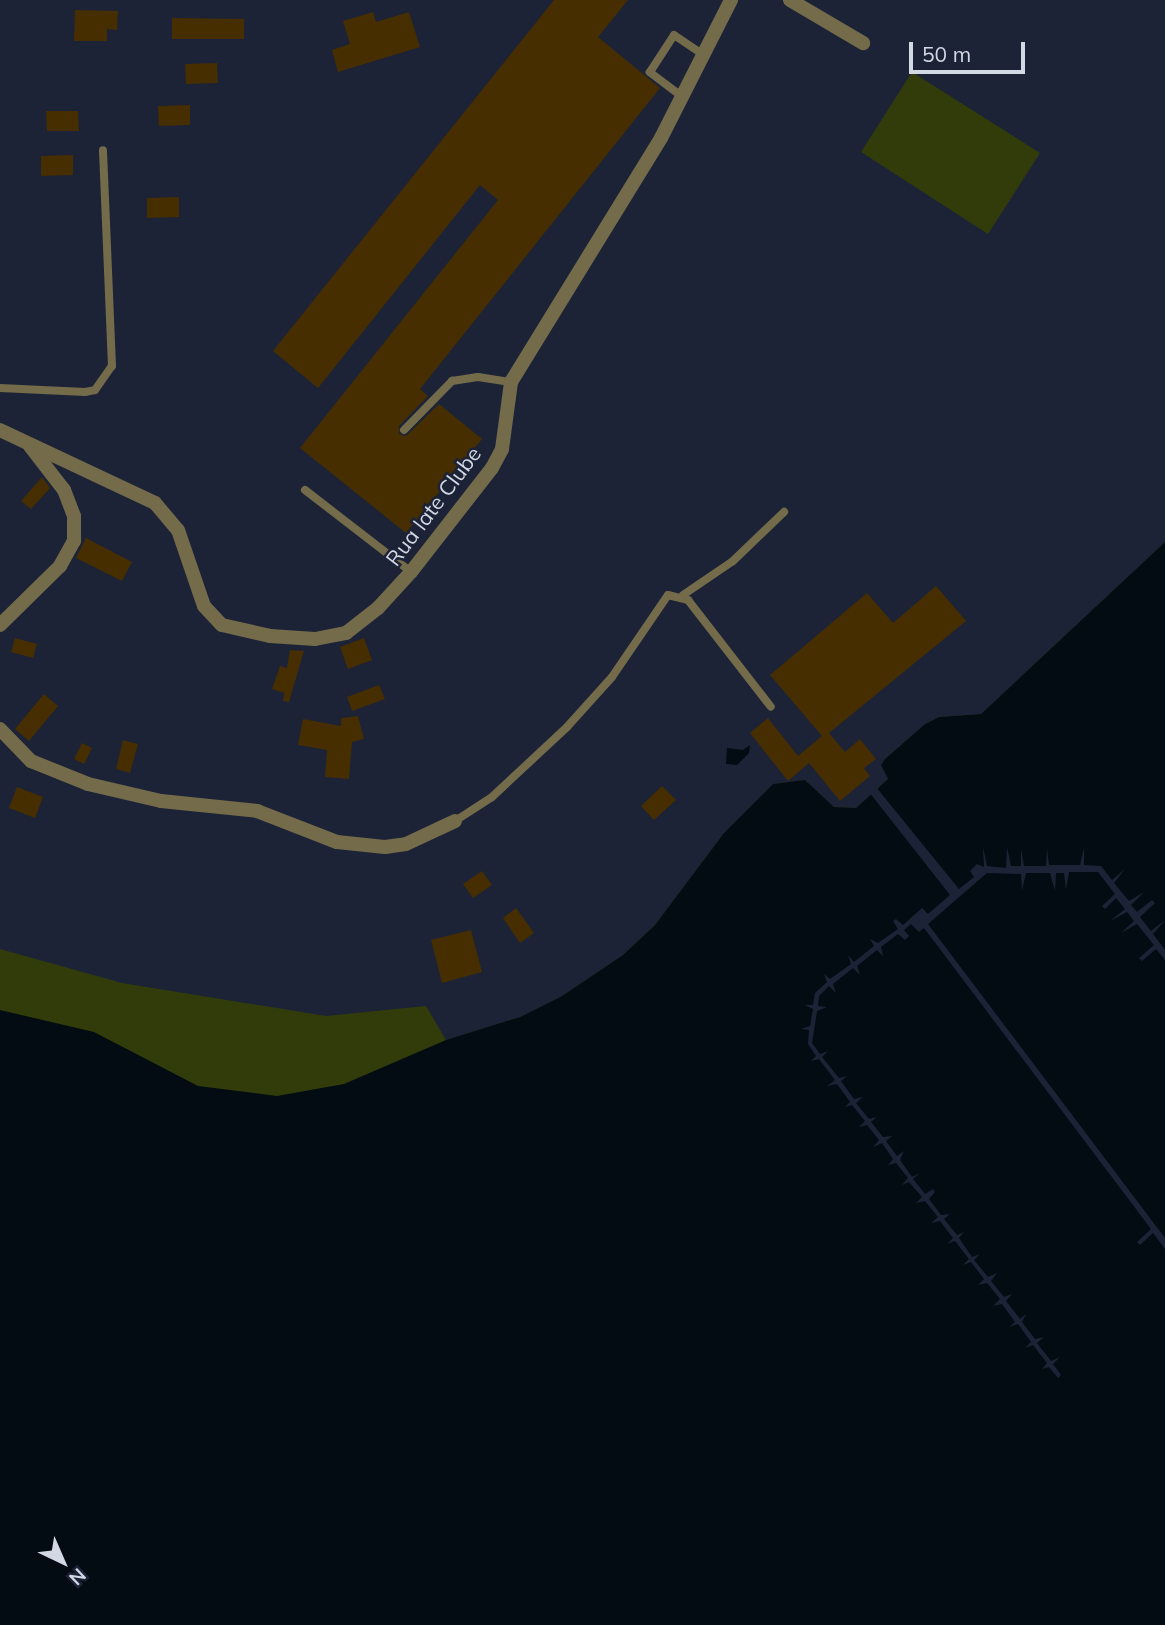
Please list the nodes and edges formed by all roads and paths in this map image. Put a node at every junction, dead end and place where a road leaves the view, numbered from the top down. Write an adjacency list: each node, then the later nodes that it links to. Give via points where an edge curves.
1 (731, 0): 4 (street, Rua Iate Clube)
2 (790, 0): 3 (street)
3 (863, 43)
4 (702, 54): 5 (street, Rua Iate Clube); 5 (lane, via 674,35 650,72)
5 (680, 95): 7 (street, Rua Iate Clube, via 661,138)
6 (103, 150): 8 (lane, via 112,366 95,390)
7 (511, 382): 10 (lane, via 478,376 452,381); 14 (street, Rua Iate Clube, via 502,449)
8 (0, 388)
9 (0, 430): 11 (street, Rua Iate Clube)
10 (404, 430)
11 (26, 443): 14 (street, Rua Iate Clube, via 155,503 187,546 204,606 222,625 236,630 315,639 346,633 378,608); 16 (street, via 64,490 74,516 74,541 60,566)
12 (305, 489): 14 (lane)
13 (784, 512): 15 (lane, via 733,561)
14 (411, 572)
15 (683, 595): 17 (lane); 19 (lane, via 663,598 612,677 567,727 492,797)
16 (0, 625)
17 (771, 707)
18 (0, 729): 19 (street, via 31,761 88,784 161,802 257,811 337,842 384,847 406,844)
19 (455, 821)

